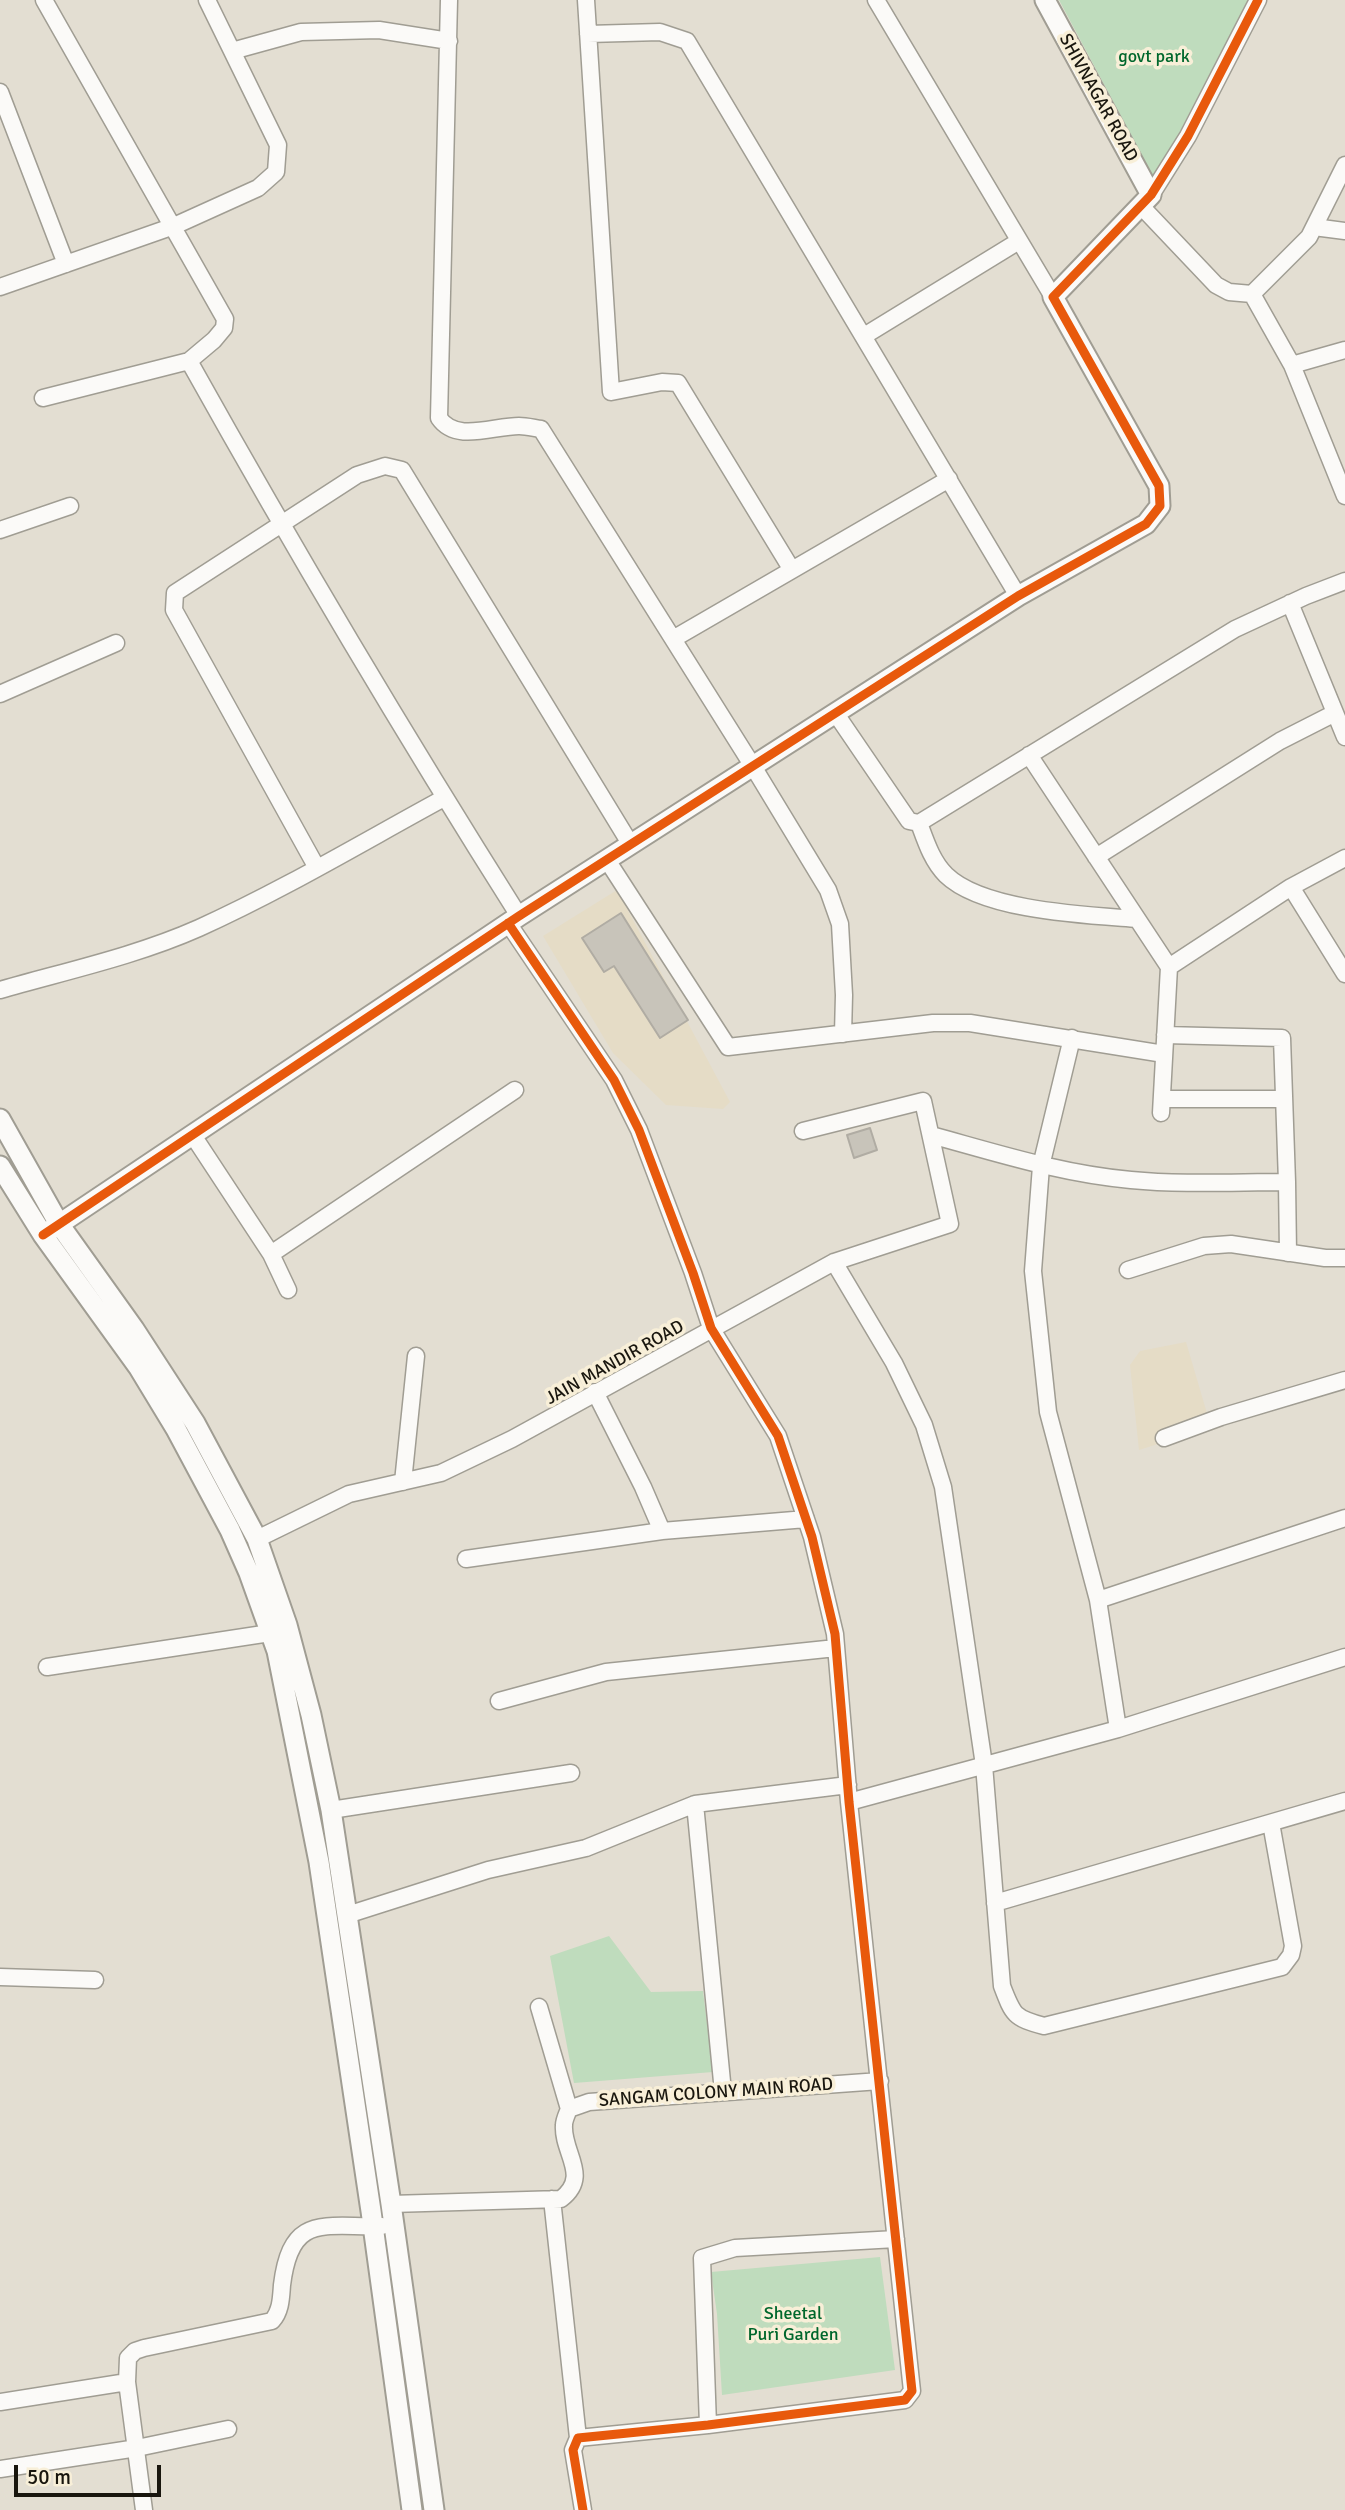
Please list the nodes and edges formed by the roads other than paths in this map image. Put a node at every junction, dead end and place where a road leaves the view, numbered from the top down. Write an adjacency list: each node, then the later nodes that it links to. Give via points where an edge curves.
1 (44, 0): 14 (street)
2 (207, 0): 10 (street)
3 (449, 0): 9 (street)
4 (586, 0): 8 (street)
5 (876, 0): 17 (street)
6 (1045, 0): 13 (street, SHIVNAGAR ROAD)
7 (1258, 0): 13 (street, via 1188,136)
8 (588, 34): 22 (street, via 660,32 687,41); 33 (street, via 611,393 678,383)
9 (449, 41): 10 (street, via 379,30 301,32); 37 (street, via 439,418 461,432 520,426 541,429)
10 (232, 51): 14 (street, via 278,145 276,173 258,188)
11 (0, 92): 18 (street)
12 (1345, 164): 15 (street)
13 (1146, 201): 20 (street, via 1216,285 1229,292); 21 (street)
14 (174, 226): 18 (street); 24 (street, via 225,319 225,328 215,340)
15 (1314, 227): 16 (street); 20 (street)
16 (1345, 231)
17 (1019, 241): 21 (street); 22 (street)
18 (66, 264): 19 (street)
19 (0, 287)
20 (1252, 294): 25 (street)
21 (1053, 297): 35 (street, via 1159,486 1160,506 1146,524)
22 (864, 336): 28 (street)
23 (1345, 350): 25 (street)
24 (189, 361): 26 (street); 31 (street)
25 (1292, 365): 27 (street)
26 (43, 398)
27 (1339, 461): 29 (street)
28 (949, 479): 33 (street); 35 (street)
29 (1345, 496)
30 (70, 506): 32 (street)
31 (280, 525): 45 (street); 47 (street, via 357,475 385,466 402,470); 51 (street, via 176,593 174,610)
32 (0, 530)
33 (792, 570): 37 (street)
34 (1345, 581): 36 (street)
35 (1018, 596): 41 (street)
36 (1290, 603): 40 (street); 43 (street, via 1235,629)
37 (673, 639): 44 (street)
38 (116, 643): 39 (street)
39 (0, 694)
40 (1335, 713): 42 (street); 48 (street, via 1280,741)
41 (836, 714): 44 (street); 46 (street, via 909,821)
42 (1345, 737)
43 (1029, 755): 46 (street); 48 (street)
44 (754, 768): 47 (street); 58 (street, via 828,890 840,924)
45 (444, 798): 51 (street); 53 (street)
46 (919, 823): 54 (street, via 930,854 946,875 991,901)
47 (631, 845): 50 (street)
48 (1096, 857): 54 (street)
49 (1345, 858): 52 (street)
50 (607, 860): 53 (street); 58 (street, via 728,1047)
51 (317, 868): 57 (street, via 197,929)
52 (1291, 887): 55 (street); 56 (street)
53 (514, 919): 66 (street); 78 (street, via 614,1080 639,1130)
54 (1137, 919): 55 (street)
55 (1169, 967): 59 (street)
56 (1345, 974)
57 (0, 989)
58 (843, 1034): 60 (street, via 970,1023)
59 (1165, 1035): 61 (street); 63 (street, via 1283,1038)
60 (1072, 1038): 61 (street); 69 (street)
61 (1164, 1054): 63 (street, via 1161,1106)
62 (515, 1090): 73 (street)
63 (1284, 1099): 70 (street)
64 (0, 1119): 71 (street)
65 (803, 1131): 67 (street, JAIN MANDIR ROAD, via 923,1101)
66 (192, 1134): 71 (street); 73 (street)
67 (931, 1135): 69 (street); 75 (street, JAIN MANDIR ROAD, via 950,1224)
68 (0, 1166): 71 (street)
69 (1041, 1166): 70 (street, via 1133,1180); 89 (street, via 1033,1271 1048,1412)
70 (1287, 1182): 72 (street)
71 (51, 1230): 87 (street, via 134,1329 195,1423); 90 (street, via 176,1429 230,1530)
72 (1288, 1253): 74 (street); 76 (street, via 1231,1244 1204,1246)
73 (271, 1254): 77 (street)
74 (1345, 1258)
75 (834, 1262): 78 (street, JAIN MANDIR ROAD); 96 (street, via 924,1424 939,1475)
76 (1128, 1270)
77 (288, 1290)
78 (710, 1328): 81 (street, JAIN MANDIR ROAD); 85 (street, via 778,1436)
79 (416, 1356): 83 (street)
80 (1345, 1380): 82 (street)
81 (595, 1392): 83 (street, JAIN MANDIR ROAD, via 440,1473); 86 (street)
82 (1164, 1438)
83 (403, 1482): 87 (street, JAIN MANDIR ROAD, via 349,1494)
84 (1345, 1518): 89 (street)
85 (806, 1520): 86 (street); 91 (street)
86 (662, 1531): 88 (street)
87 (257, 1539): 101 (street, via 288,1625)
88 (466, 1559)
89 (1098, 1600): 95 (street)
90 (270, 1633): 93 (street); 114 (street, via 319,1862)
91 (836, 1648): 94 (street, via 607,1672); 98 (street)
92 (1345, 1657): 95 (street)
93 (47, 1667)
94 (499, 1701)
95 (1118, 1729): 96 (street)
96 (984, 1765): 98 (street); 103 (street)
97 (571, 1773): 101 (street)
98 (848, 1793): 100 (street); 108 (street)
99 (1345, 1801): 102 (street)
100 (695, 1804): 104 (street, via 586,1849 488,1870); 109 (street)
101 (331, 1810): 104 (street)
102 (1270, 1823): 103 (street); 103 (street, via 1293,1946 1282,1968 1044,2026 1021,2020 1010,2008 1002,1986)
103 (995, 1903)
104 (347, 1915): 112 (street)
105 (0, 1977): 106 (street)
106 (95, 1980)
107 (539, 2007): 110 (street)
108 (880, 2081): 109 (street, SANGAM COLONY MAIN ROAD); 115 (street)
109 (723, 2092): 110 (street, SANGAM COLONY MAIN ROAD, via 589,2102)
110 (569, 2109): 111 (street, via 564,2126 576,2175 570,2192)
111 (552, 2199): 112 (street); 120 (street)
112 (391, 2204): 113 (street)
113 (394, 2225): 114 (street); 125 (street)
114 (374, 2226): 116 (street, via 323,2227 301,2234 287,2257 279,2310 272,2321 135,2351 128,2358); 124 (street)
115 (896, 2239): 118 (street, via 912,2391 905,2400); 118 (street, via 735,2248 702,2258)
116 (127, 2382): 117 (street); 121 (street)
117 (0, 2402)
118 (708, 2425): 120 (street)
119 (228, 2430): 121 (street)
120 (579, 2438): 126 (street, via 573,2451)
121 (137, 2448): 122 (street); 123 (street)
122 (0, 2469)
123 (144, 2510)
124 (412, 2510)
125 (434, 2510)
126 (583, 2510)

